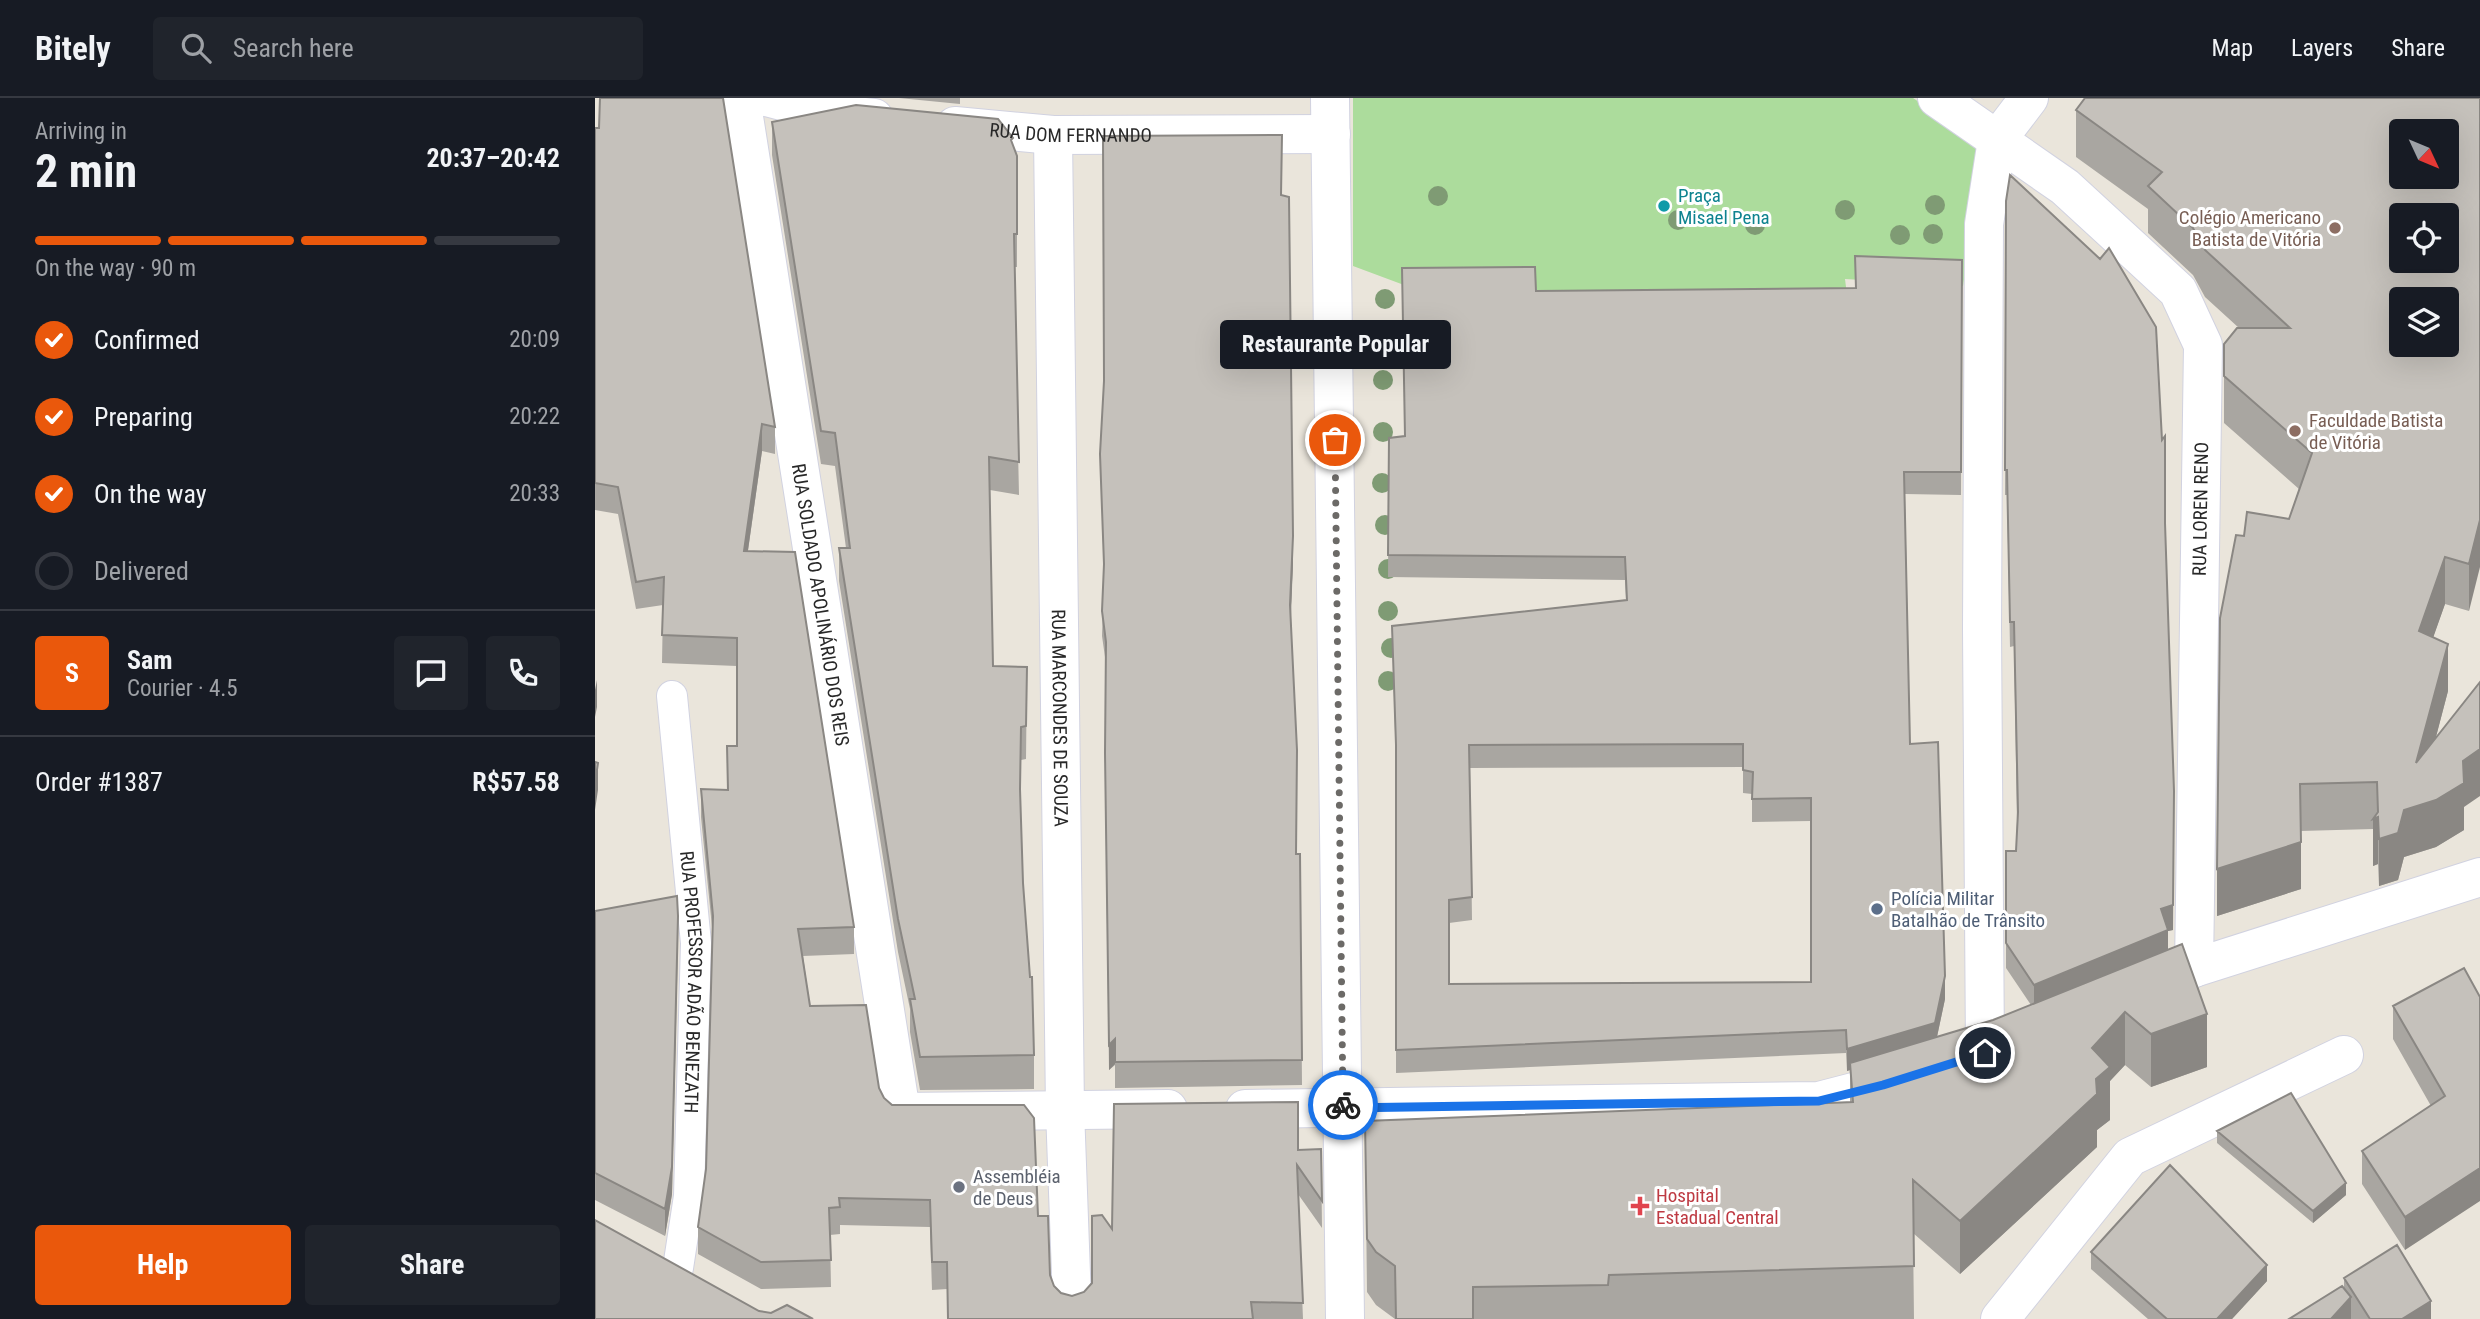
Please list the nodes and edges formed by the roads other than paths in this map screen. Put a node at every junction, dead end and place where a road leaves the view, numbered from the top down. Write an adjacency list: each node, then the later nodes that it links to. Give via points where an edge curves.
1 (741, 98): 16 (street, RUA SOLDADO APOLINÁRIO DOS REIS, via 901,1112)
2 (770, 98): 6 (street, RUA DOM FERNANDO, via 827,113)
3 (1937, 98): 7 (street, RUA LOREN RENO)
4 (2029, 98): 7 (street)
5 (1330, 116): 6 (street, RUA DOM FERNANDO); 15 (street)
6 (1053, 135): 16 (street, RUA MARCONDES DE SOUZA)
7 (1997, 140): 10 (street, RUA LOREN RENO, via 2065,187 2178,291 2203,345); 13 (street, via 1984,224)
8 (672, 696): 18 (lane, RUA PROFESSOR ADÃO BENEZATH, via 696,943 689,1196)
9 (2480, 877): 10 (street)
10 (2194, 968): 11 (street)
11 (2108, 1003)
12 (2022, 1038): 13 (street)
13 (1985, 1053): 15 (street, via 1819,1101)
14 (2344, 1055): 22 (street, via 2130,1157)
15 (1343, 1108): 16 (street); 21 (street)
16 (1065, 1110): 20 (street, RUA MARCONDES DE SOUZA)
17 (642, 1248): 18 (street)
18 (678, 1268): 19 (street)
19 (712, 1287)
20 (1072, 1301)
21 (1345, 1319)
22 (2000, 1319)

